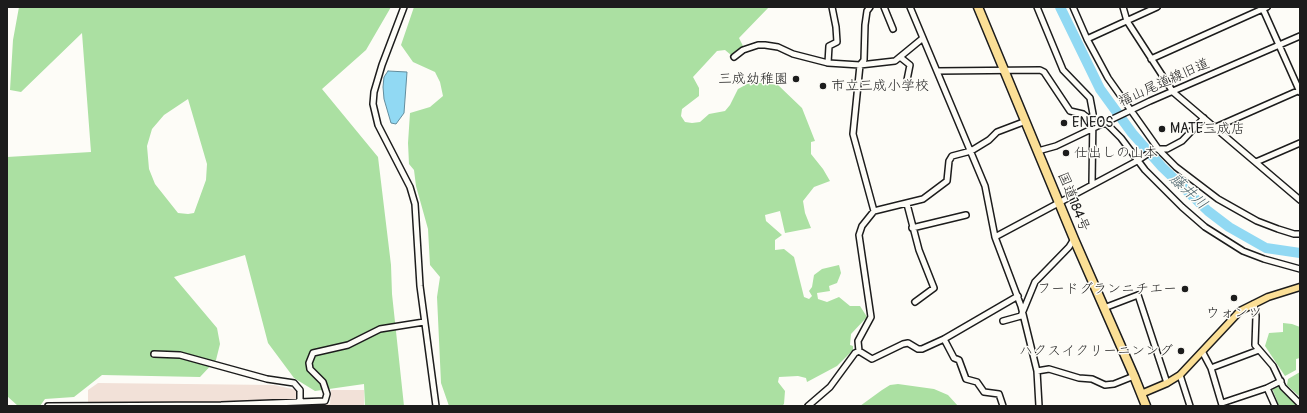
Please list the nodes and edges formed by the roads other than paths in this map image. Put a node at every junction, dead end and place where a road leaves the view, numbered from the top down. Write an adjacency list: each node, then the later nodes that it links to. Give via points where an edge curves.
1 (404, 7): 59 (street, via 377,82 373,104 383,138 413,195)
2 (832, 7): 21 (street, via 837,42 829,46)
3 (870, 7): 22 (street, via 865,25 864,60)
4 (884, 7): 13 (street)
5 (910, 7): 15 (street)
6 (978, 7): 23 (highway, 国道184号)
7 (1037, 7): 31 (street, via 1064,70 1090,98)
8 (1073, 7): 16 (street)
9 (1123, 7): 12 (street)
10 (1157, 7): 12 (street)
11 (1263, 8): 17 (street); 20 (street)
12 (1127, 21): 16 (street); 20 (street)
13 (893, 29)
14 (1300, 36): 17 (street, 福山尾道線旧道)
15 (923, 38): 19 (street); 24 (street)
16 (1087, 39): 28 (street, via 1108,78)
17 (1278, 46): 26 (street); 27 (street, 福山尾道線旧道)
18 (734, 57): 21 (street, via 743,50 765,45)
19 (900, 57): 22 (street, via 895,61); 25 (street, via 910,65)
20 (1151, 59): 27 (street)
21 (828, 63): 22 (street)
22 (860, 65): 45 (street, via 853,134)
23 (1005, 69): 24 (street); 30 (highway, 国道184号); 31 (street, via 1044,72 1070,111 1083,114)
24 (937, 71): 37 (street)
25 (907, 80)
26 (1300, 91): 33 (street)
27 (1173, 92): 28 (street, 福山尾道線旧道); 29 (street)
28 (1131, 111): 32 (street, 福山尾道線旧道); 36 (street)
29 (1204, 118): 33 (street); 36 (street, via 1182,141 1167,149)
30 (1026, 121): 37 (street, via 997,132); 38 (highway, 国道184号)
31 (1093, 122): 34 (street)
32 (1108, 122): 34 (street, 福山尾道線旧道); 39 (street)
33 (1216, 128): 40 (street)
34 (1093, 129): 38 (street, 福山尾道線旧道, via 1056,146); 41 (street)
35 (1300, 143): 40 (street)
36 (1157, 150): 39 (street); 48 (street, via 1218,199 1256,221)
37 (970, 151): 44 (street, via 952,156 944,184 923,199); 49 (street, via 984,186)
38 (1038, 151): 43 (highway, 国道184号)
39 (1138, 160): 41 (street); 51 (street, via 1182,207 1223,239 1264,259)
40 (1256, 162): 42 (street)
41 (1092, 184): 43 (street)
42 (1299, 198)
43 (1059, 202): 49 (street); 50 (highway, 国道184号)
44 (908, 204): 45 (street, via 898,204); 47 (street)
45 (874, 211): 62 (street, via 862,226 859,235 871,317 858,341)
46 (966, 215): 47 (street)
47 (912, 228): 54 (street, via 934,288)
48 (1300, 234)
49 (995, 237): 53 (street)
50 (1074, 240): 56 (highway, 国道184号); 57 (street, via 1035,282)
51 (1300, 269)
52 (1300, 287): 55 (main road)
53 (1018, 296): 57 (street); 60 (street)
54 (915, 302)
55 (1254, 304): 61 (street, via 1255,345); 63 (main road, via 1240,311 1228,322)
56 (1104, 308): 67 (highway, 国道184号); 70 (street, via 1138,296)
57 (1022, 314): 58 (street); 66 (street)
58 (1003, 321)
59 (424, 322): 73 (street, via 380,329 348,345 314,354 309,363 310,369 323,382 327,394 325,401); 79 (street)
60 (944, 340): 62 (street, via 922,349 908,343 903,344 872,359); 81 (street, via 954,358 959,360 966,379 977,382 984,392 999,394)
61 (1259, 350): 65 (street); 69 (street, via 1273,366)
62 (859, 351): 80 (street, via 830,387)
63 (1203, 353): 65 (street); 68 (main road)
64 (154, 354): 73 (street, via 180,355 294,384 300,390)
65 (1212, 368): 75 (street)
66 (1037, 370): 67 (street, via 1049,369 1092,379 1105,385); 82 (street)
67 (1134, 376): 72 (highway, 国道184号)
68 (1180, 376): 70 (main road); 84 (street)
69 (1281, 381): 71 (street); 74 (street, via 1283,387)
70 (1167, 383): 72 (main road)
71 (1267, 388): 75 (street); 85 (street)
72 (1141, 394): 83 (highway, 国道184号)
73 (300, 401): 78 (street)
74 (1300, 404)
75 (1222, 405)
76 (48, 406): 77 (street)
77 (102, 406): 78 (street)
78 (186, 406)
79 (436, 406)
80 (808, 406)
81 (1003, 406)
82 (1039, 406)
83 (1146, 406)
84 (1190, 406)
85 (1274, 406)

